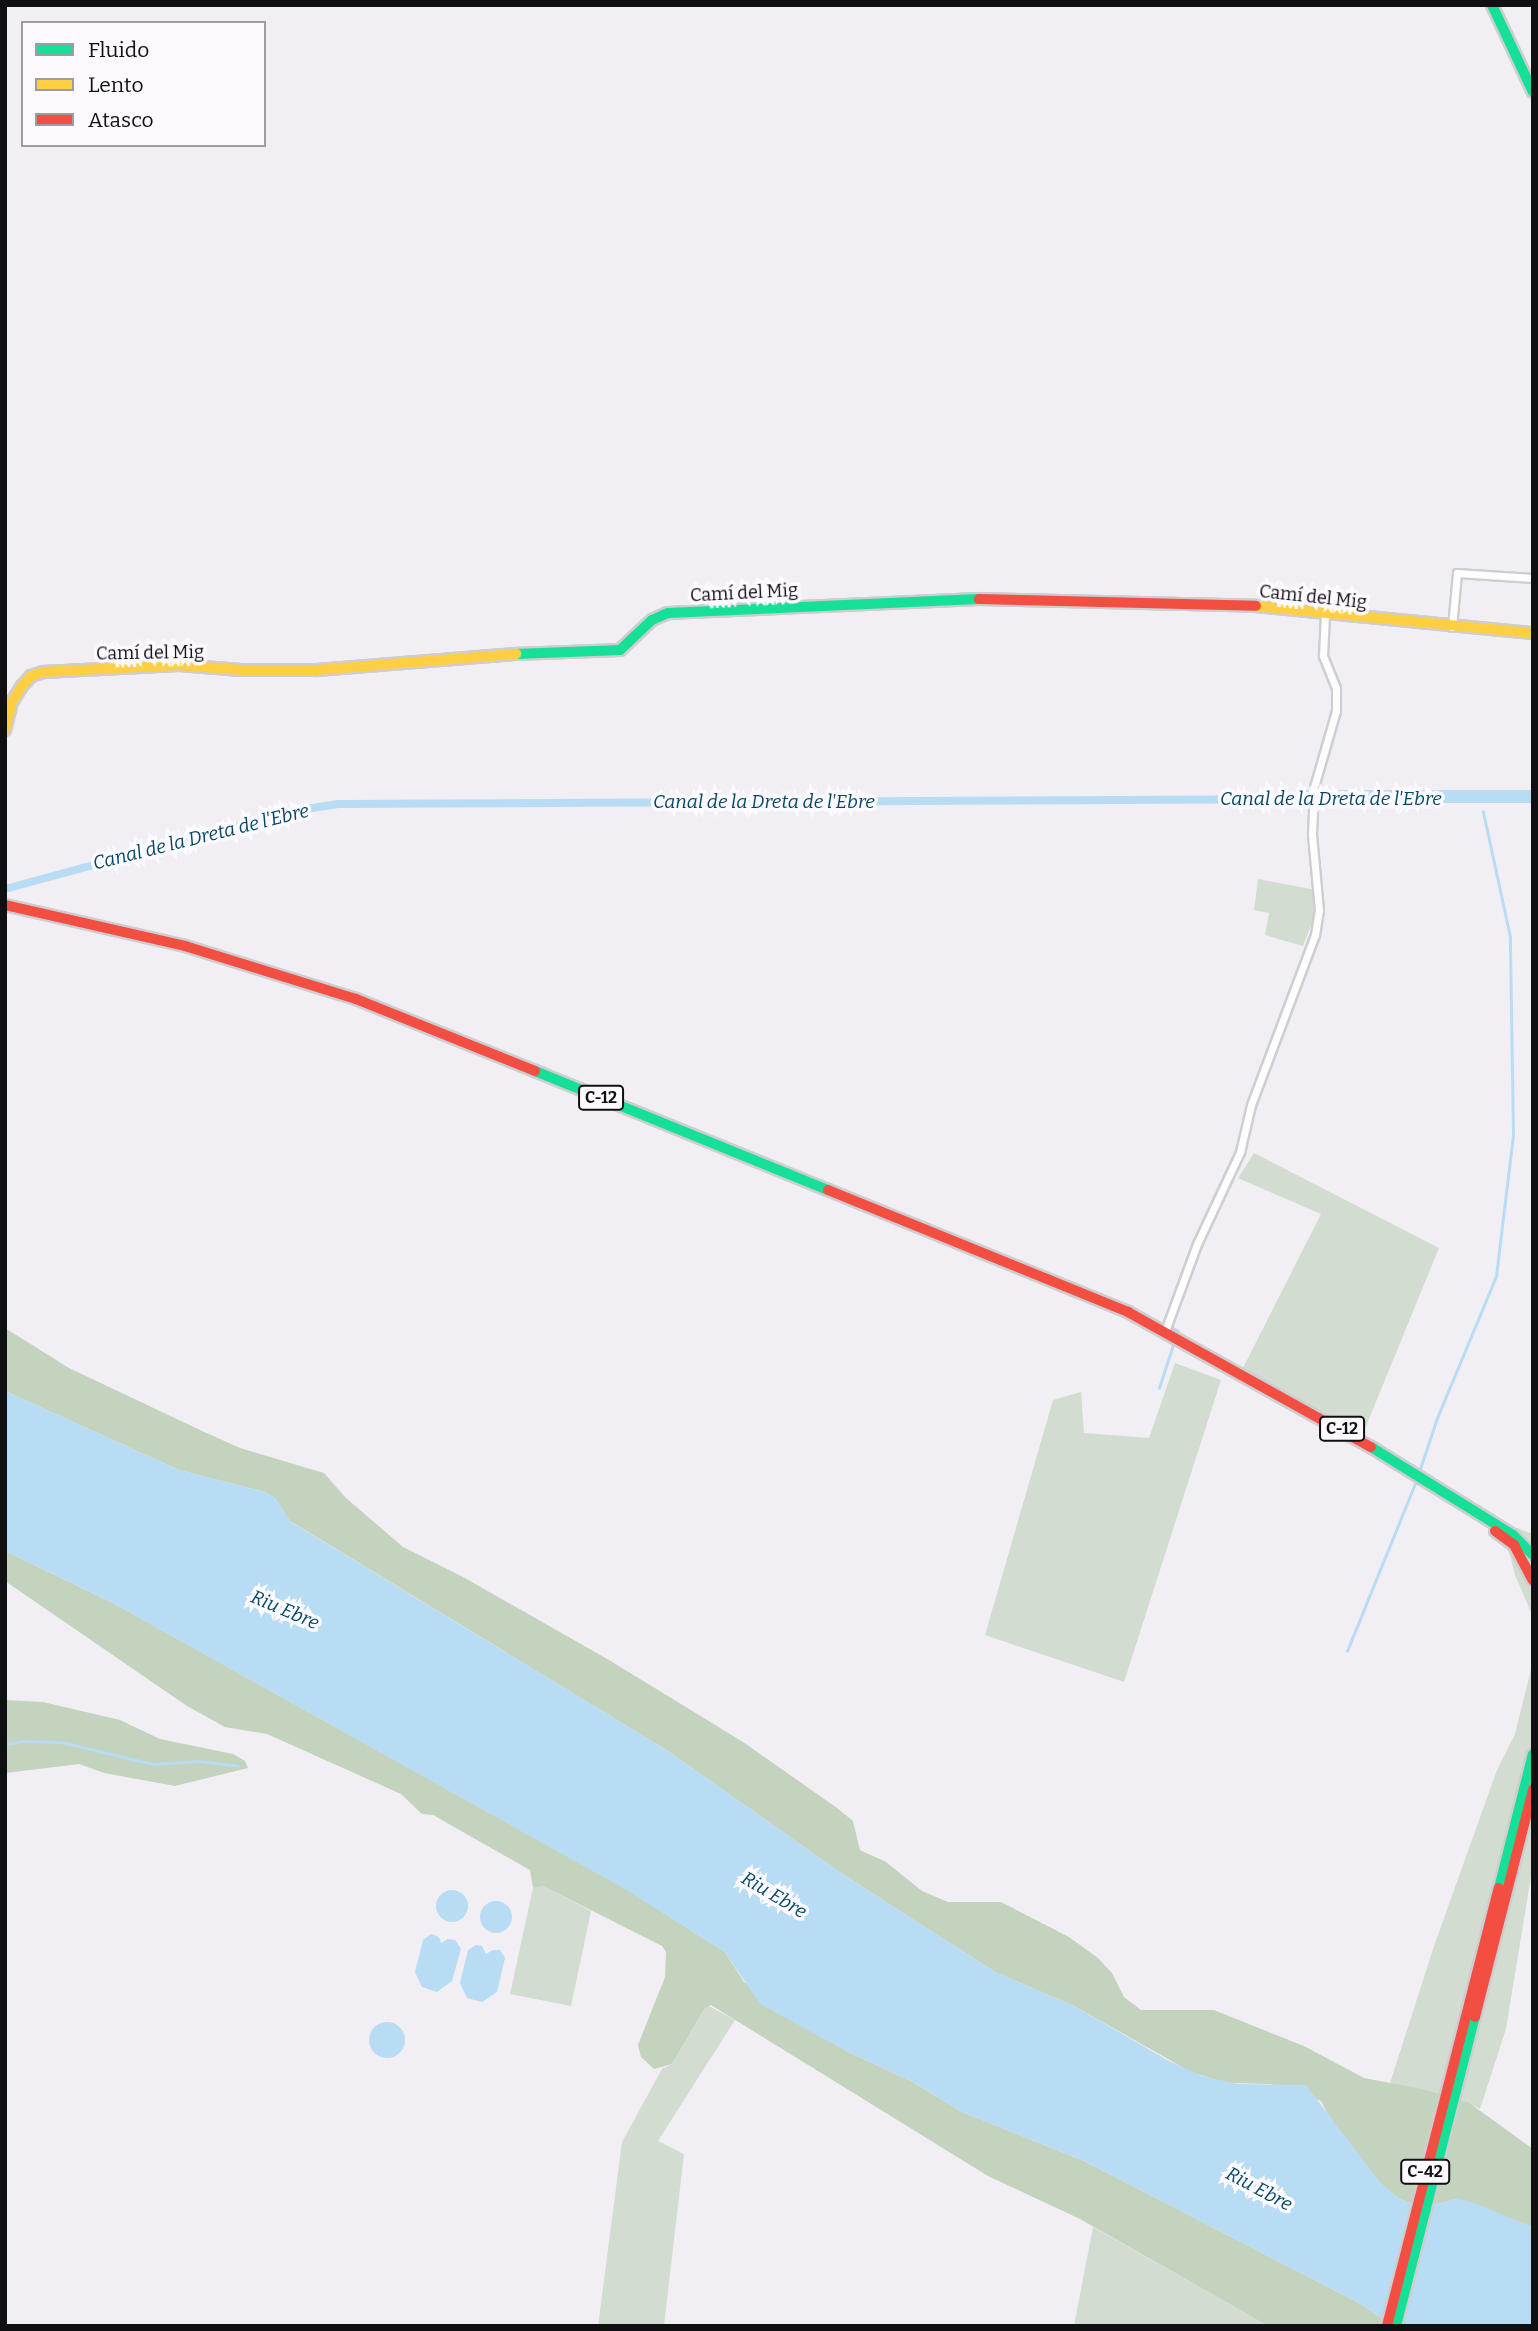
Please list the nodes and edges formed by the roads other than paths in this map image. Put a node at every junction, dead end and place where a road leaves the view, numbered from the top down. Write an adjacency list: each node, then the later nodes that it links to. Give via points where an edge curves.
1 (1492, 5): 2 (main road)
2 (1533, 92)
3 (1533, 578): 5 (street, via 1457,573)
4 (1325, 615): 5 (main road, Camí del Mig); 7 (main road, Camí del Mig, via 1221,604 968,598 668,613 652,620 620,650 316,670 180,665 43,672 22,686 12,702); 9 (street, via 1323,656 1335,688 1336,710 1314,790 1312,835 1319,910 1315,934 1251,1105 1240,1152 1197,1244)
5 (1452, 627): 6 (main road, Camí del Mig)
6 (1533, 634)
7 (5, 730)
8 (5, 905): 9 (main road, C-12, via 185,946 356,999)
9 (1165, 1331): 10 (main road, C-12, via 1341,1429)
10 (1461, 1503): 11 (main road, C-12); 14 (main road, via 1474,1518 1514,1545)
11 (1513, 1535): 12 (main road, C-12); 13 (main road, C-12)
12 (1533, 1541)
13 (1533, 1555)
14 (1533, 1580)
15 (1533, 1754): 17 (main road, C-42)
16 (1533, 1789): 17 (main road, C-42)
17 (1468, 2020): 18 (main road, C-42); 19 (main road, C-42)
18 (1387, 2326)
19 (1396, 2326)

